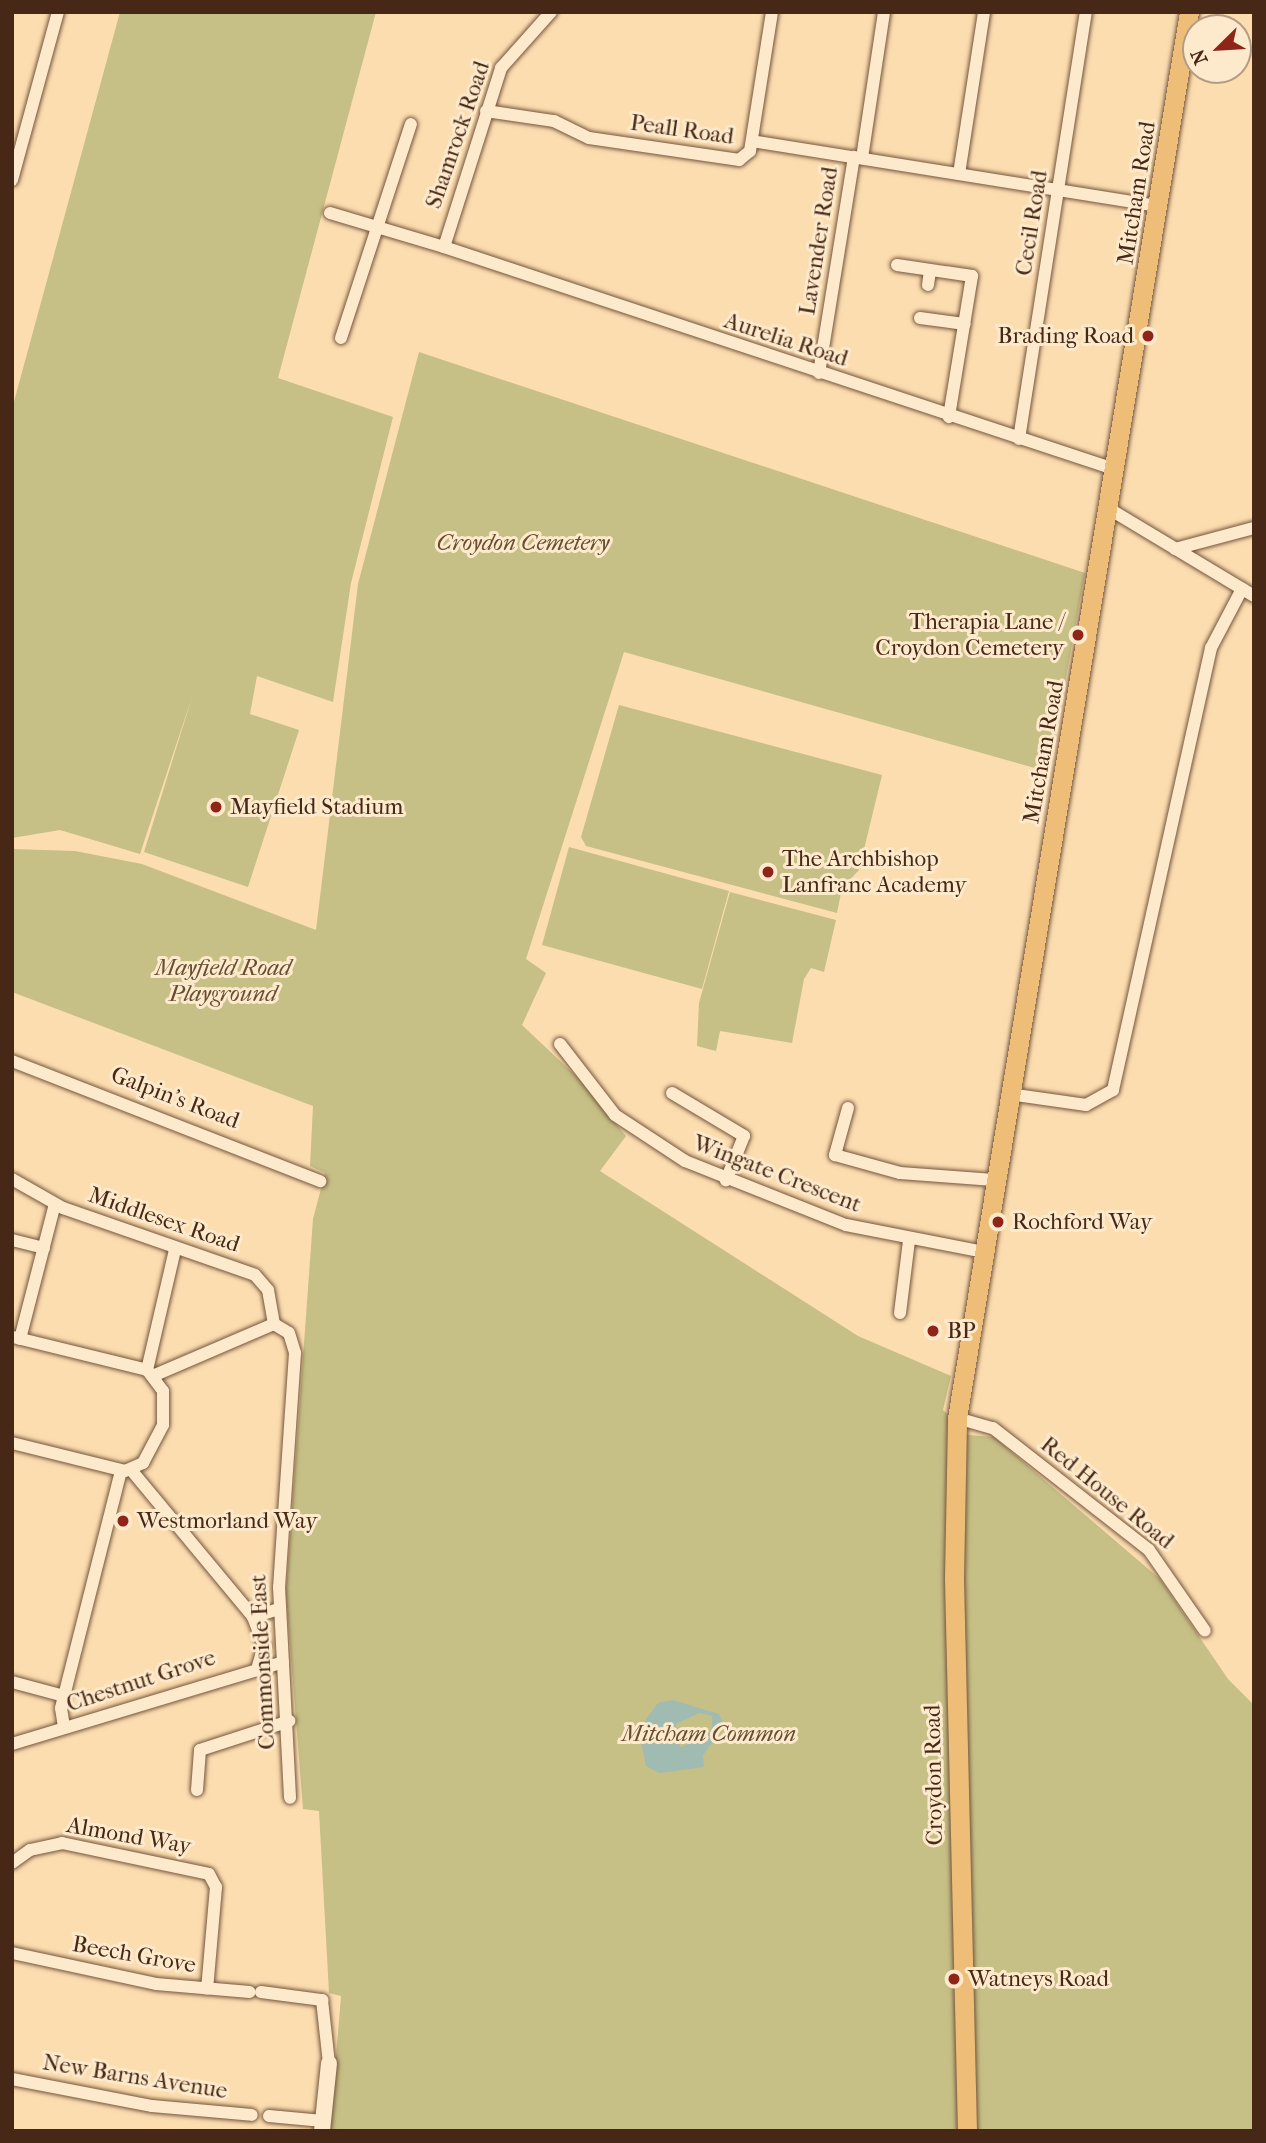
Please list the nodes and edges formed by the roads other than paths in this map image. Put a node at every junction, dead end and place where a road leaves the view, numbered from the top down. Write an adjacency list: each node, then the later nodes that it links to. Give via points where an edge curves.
1 (58, 12): 13 (street)
2 (551, 12): 8 (street, Shamrock Road, via 503,65)
3 (772, 12): 10 (street, Peall Road)
4 (884, 12): 11 (street, Lavender Road)
5 (984, 12): 12 (street)
6 (1086, 12): 14 (street, Cecil Road)
7 (1189, 12): 15 (main road, Mitcham Road)
8 (486, 111): 10 (street, Peall Road, via 554,121 589,138 732,162 745,157); 18 (street, Shamrock Road)
9 (411, 124): 17 (street)
10 (752, 141): 11 (street)
11 (858, 157): 12 (street); 25 (street, Lavender Road)
12 (959, 174): 14 (street)
13 (12, 180)
14 (1058, 190): 15 (street); 27 (street, Cecil Road)
15 (1159, 206): 28 (main road, Mitcham Road)
16 (330, 213): 17 (street, Aurelia Road)
17 (377, 228): 18 (street, Aurelia Road); 24 (street)
18 (444, 247): 25 (street, Aurelia Road)
19 (897, 265): 20 (street)
20 (930, 270): 21 (street); 23 (street, via 972,276)
21 (928, 285)
22 (920, 318): 23 (street)
23 (965, 324): 26 (street)
24 (341, 338)
25 (819, 373): 26 (street, Aurelia Road)
26 (949, 417): 27 (street, Aurelia Road)
27 (1019, 439): 28 (street, Aurelia Road)
28 (1117, 470): 29 (main road, Mitcham Road)
29 (1111, 510): 31 (street); 37 (main road, Mitcham Road)
30 (1254, 528): 31 (street)
31 (1175, 549): 32 (street)
32 (1242, 589): 33 (street); 37 (street, via 1211,648 1113,1090 1086,1105)
33 (1254, 596)
34 (560, 1044): 40 (street, Wingate Crescent, via 629,1127)
35 (12, 1061): 42 (street, Galpin's Road)
36 (672, 1093): 40 (street, via 744,1136)
37 (1009, 1094): 41 (main road, Mitcham Road)
38 (848, 1108): 41 (street, via 830,1153 900,1173)
39 (12, 1179): 43 (street, Middlesex Road, via 41,1189)
40 (726, 1180): 45 (street, Wingate Crescent)
41 (994, 1180): 48 (main road, Mitcham Road)
42 (320, 1181)
43 (55, 1204): 46 (street); 47 (street, Middlesex Road)
44 (12, 1240): 46 (street)
45 (909, 1241): 48 (street, Wingate Crescent); 49 (street)
46 (44, 1248): 51 (street)
47 (176, 1250): 50 (street, Middlesex Road, via 192,1248 257,1276 268,1290); 52 (street)
48 (983, 1252): 53 (main road, Mitcham Road)
49 (900, 1313)
50 (274, 1324): 52 (street); 56 (street, Commonside East, via 289,1333 295,1353)
51 (16, 1338): 52 (street)
52 (151, 1372): 55 (street, via 164,1397 163,1425 153,1450)
53 (957, 1418): 58 (street, Red House Road, via 993,1428 1149,1550); 76 (main road, Croydon Road, via 953,1521)
54 (12, 1443): 55 (street)
55 (126, 1471): 57 (street); 62 (street)
56 (279, 1609): 57 (street); 59 (street, Commonside East)
57 (253, 1617): 60 (street, via 264,1645)
58 (1205, 1631)
59 (283, 1662): 60 (street, Chestnut Grove); 63 (street, Commonside East)
60 (258, 1666): 64 (street, Chestnut Grove)
61 (12, 1682): 62 (street)
62 (64, 1696): 64 (street)
63 (289, 1721): 66 (street, via 200,1749); 67 (street, Commonside East)
64 (64, 1727): 65 (street, Chestnut Grove)
65 (12, 1744)
66 (197, 1790)
67 (290, 1798)
68 (12, 1863): 70 (street, Almond Way, via 30,1850 62,1843 209,1874 216,1887)
69 (12, 1953): 70 (street, Beech Grove, via 156,1984)
70 (208, 1989): 71 (street, Beech Grove, via 322,2000)
71 (329, 2063): 75 (street)
72 (12, 2079): 73 (street, New Barns Avenue, via 152,2106)
73 (252, 2115)
74 (268, 2116): 75 (street)
75 (322, 2126)
76 (967, 2131)

